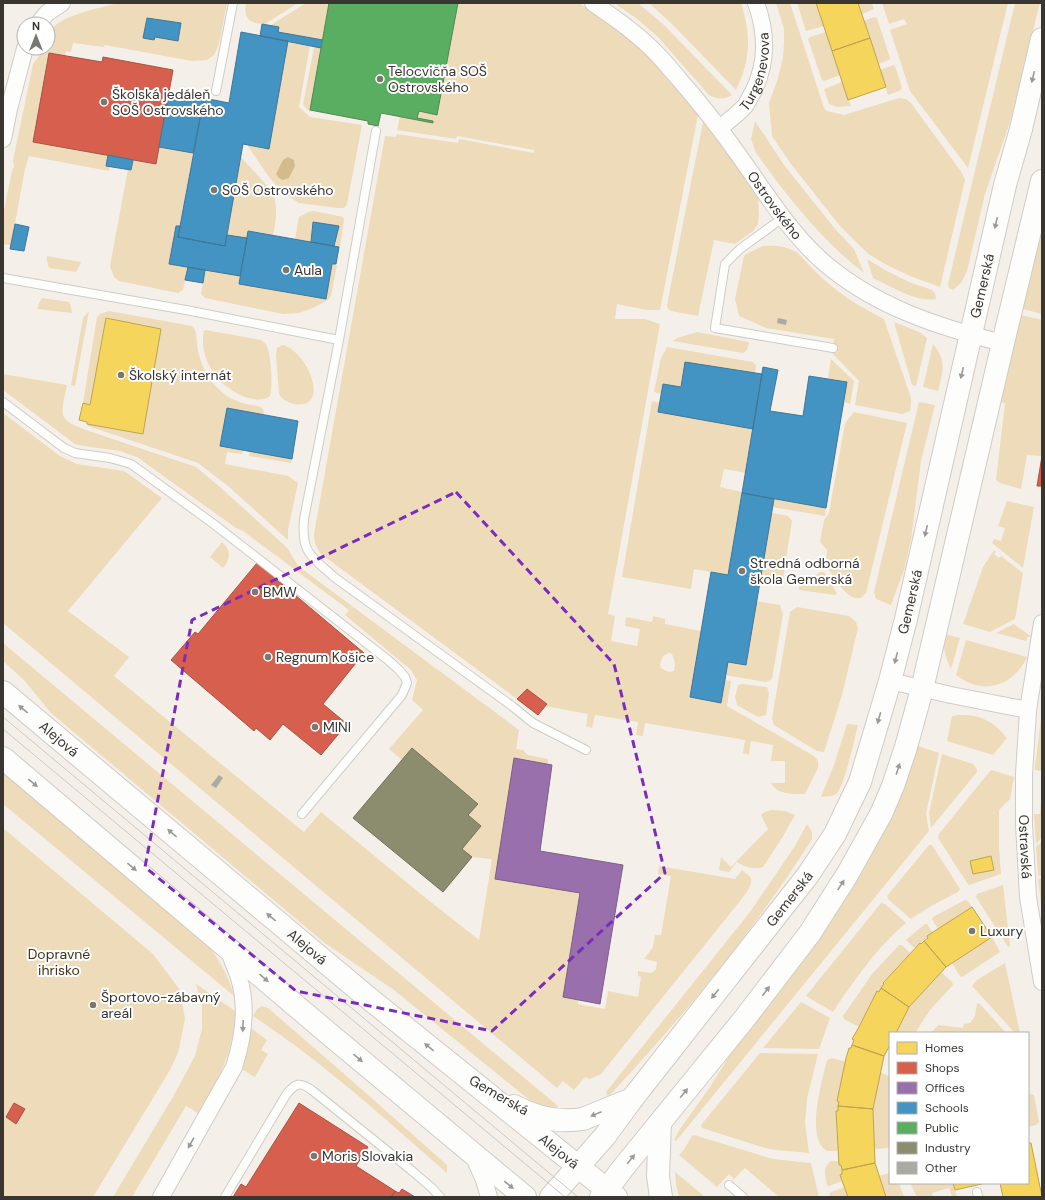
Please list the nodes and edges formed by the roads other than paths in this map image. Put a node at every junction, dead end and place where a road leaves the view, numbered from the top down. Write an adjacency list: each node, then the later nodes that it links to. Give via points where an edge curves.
1 (62, 3): 5 (street)
2 (233, 3): 8 (lane)
3 (593, 3): 9 (street, Ostrovského, via 627,27 657,54)
4 (756, 3): 9 (street, Turgenevova, via 762,22 764,48 757,84 746,105)
5 (45, 16)
6 (1042, 39): 15 (street, Gemerská, one-way to 15)
7 (23, 56): 11 (street)
8 (216, 91)
9 (720, 128): 13 (street, Ostrovského)
10 (376, 131): 16 (lane)
11 (3, 139)
12 (1042, 181): 17 (street)
13 (784, 217): 15 (street, Ostrovského, via 821,260 860,289 885,304); 18 (lane, via 740,249 725,264 715,328)
14 (3, 278): 16 (lane)
15 (971, 335): 17 (street, Ostrovského); 22 (street, Gemerská, one-way to 22)
16 (339, 340): 26 (lane, via 304,519 304,543 308,552 334,577 533,723)
17 (1003, 343): 23 (street)
18 (833, 348)
19 (3, 402): 28 (lane, via 64,448 75,453 131,464 215,524 388,660 404,677 407,683 402,695)
20 (1042, 623): 21 (street, Ostravská)
21 (1038, 674): 25 (street, Ostravská)
22 (890, 681): 23 (street); 32 (street, Gemerská, one-way to 32, via 860,782 822,854)
23 (922, 689): 25 (street); 33 (street, one-way to 23, via 810,933 847,875 881,814 893,786)
24 (3, 692): 31 (street, Alejová, one-way to 24)
25 (1028, 710): 30 (street, Ostravská, via 1024,774 1025,856 1028,897)
26 (586, 750)
27 (6, 762): 29 (street, one-way to 29)
28 (302, 814)
29 (227, 947): 34 (street, one-way to 34); 38 (street, one-way to 38, via 242,992 243,1031 239,1049 234,1067)
30 (1042, 982)
31 (459, 1072): 32 (street, Gemerská, one-way to 31, via 583,1119 549,1119 527,1113); 35 (street, Alejová)
32 (632, 1099): 35 (street, Gemerská)
33 (660, 1123): 37 (street, one-way to 33); 44 (street, via 658,1176)
34 (473, 1154): 41 (street); 42 (street, one-way to 42)
35 (578, 1167): 37 (street, Alejová); 43 (street, Gemerská)
36 (729, 1185): 45 (lane)
37 (608, 1195)
38 (161, 1197)
39 (225, 1197): 40 (lane, via 286,1095 294,1086 300,1084 309,1088 411,1170)
40 (440, 1197)
41 (489, 1197)
42 (525, 1197)
43 (551, 1197)
44 (661, 1197)
45 (743, 1197)

